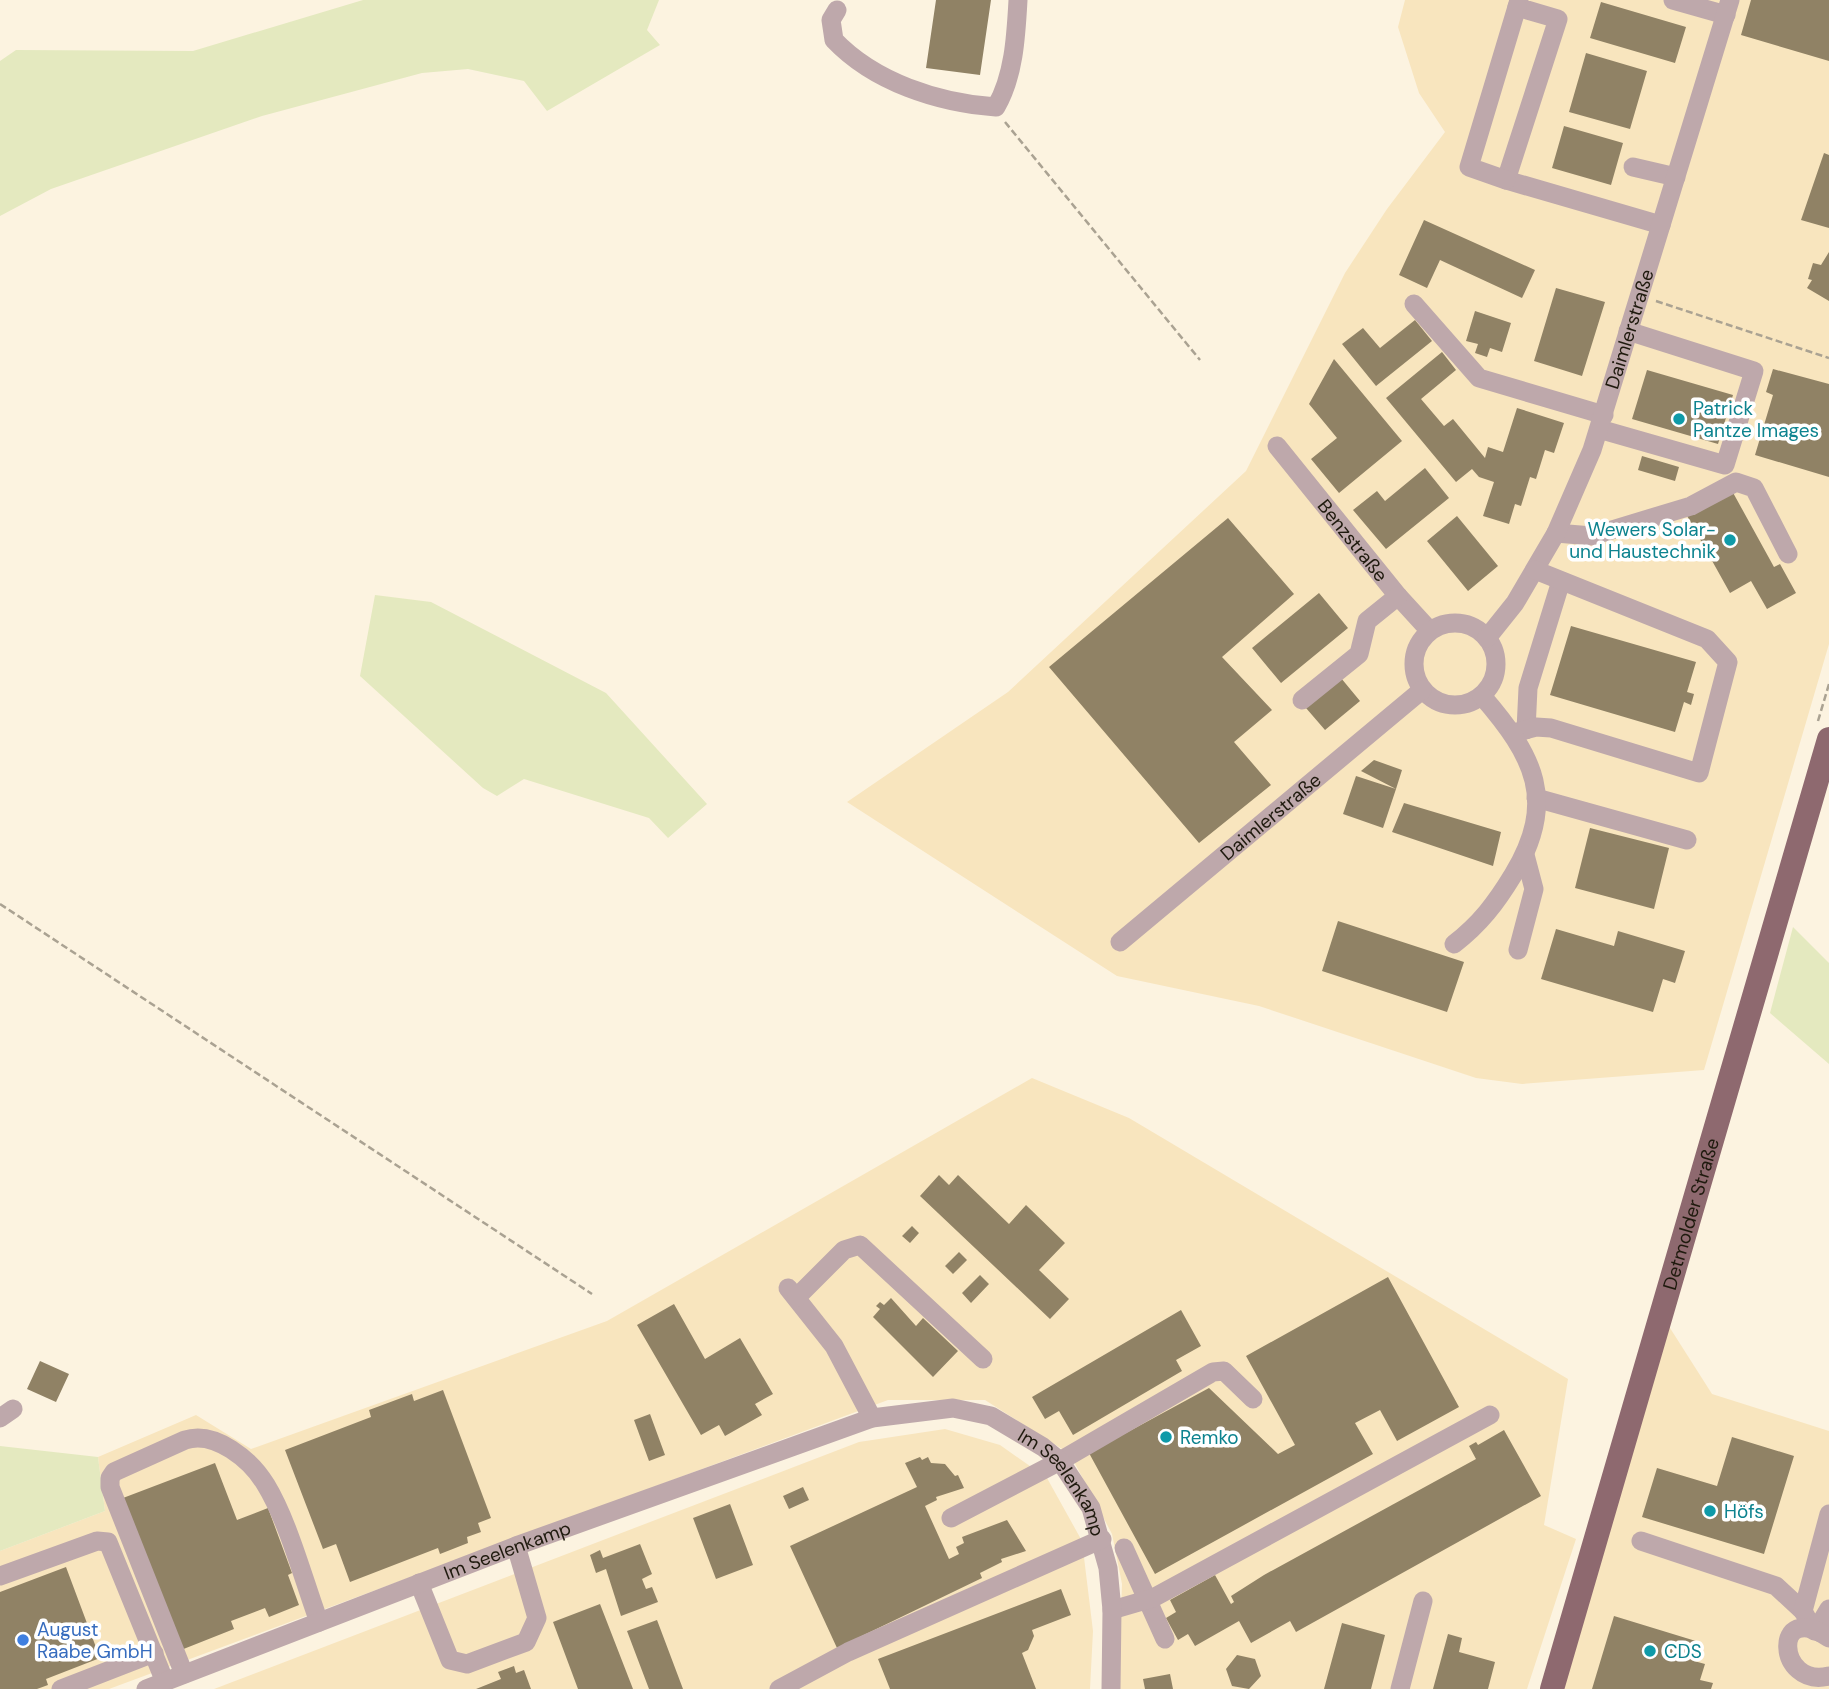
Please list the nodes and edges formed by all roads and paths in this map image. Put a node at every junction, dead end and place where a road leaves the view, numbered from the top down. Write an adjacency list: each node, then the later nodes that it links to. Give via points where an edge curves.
1 (1018, 0): 6 (street, via 1005,92)
2 (1673, 0): 4 (street)
3 (1518, 4): 9 (street, via 1469,167); 9 (street, via 1558,19)
4 (1728, 8): 8 (street, Daimlerstraße)
5 (837, 10): 6 (street, via 831,20 834,40 862,64 911,89 969,105)
6 (996, 107): 15 (path)
7 (1633, 167): 8 (street)
8 (1676, 177): 10 (street, Daimlerstraße)
9 (1506, 180): 10 (street)
10 (1661, 225): 11 (street, Daimlerstraße)
11 (1638, 295): 13 (street, Daimlerstraße); 14 (path)
12 (1414, 304): 16 (street, via 1479,378)
13 (1628, 331): 16 (street, Daimlerstraße); 16 (street, via 1754,371 1724,465)
14 (1829, 358)
15 (1200, 360)
16 (1601, 422): 18 (street, Daimlerstraße)
17 (1277, 446): 22 (street, Benzstraße)
18 (1556, 533): 19 (street, via 1592,536 1691,506 1735,482 1754,488); 20 (street, Daimlerstraße)
19 (1788, 554)
20 (1535, 570): 21 (street); 24 (street, Daimlerstraße)
21 (1561, 581): 28 (street, via 1528,688); 28 (street, via 1707,639 1728,662 1699,773 1551,728)
22 (1398, 596): 23 (street, Benzstraße); 27 (street, via 1367,621 1359,654)
23 (1430, 631): 24 (street, via 1454,623); 25 (street, via 1421,640 1413,666)
24 (1487, 638): 26 (street, via 1496,662 1495,674)
25 (1422, 690): 26 (street, via 1432,699 1457,706); 34 (street, Daimlerstraße)
26 (1482, 696): 28 (street)
27 (1302, 700)
28 (1520, 731): 30 (street)
29 (1829, 739): 69 (main road, Detmolder Straße)
30 (1536, 798): 31 (street); 32 (street, via 1539,812)
31 (1687, 840)
32 (1525, 855): 35 (street, via 1482,922); 36 (street, via 1534,889)
33 (0, 904): 37 (path)
34 (1120, 942)
35 (1454, 944)
36 (1518, 950)
37 (592, 1294)
38 (983, 1359): 41 (street, via 860,1245 844,1250 793,1292 834,1346)
39 (1253, 1399): 42 (street, via 1224,1371 1213,1372)
40 (1490, 1415): 51 (street)
41 (872, 1418): 42 (street, Im Seelenkamp, via 953,1408 991,1416); 47 (street, Im Seelenkamp)
42 (1060, 1461): 44 (street); 45 (street, Im Seelenkamp, via 1091,1508)
43 (1829, 1514): 55 (street)
44 (951, 1518)
45 (1102, 1539): 54 (street, Im Seelenkamp); 66 (street, via 848,1652)
46 (1641, 1541): 55 (street, via 1776,1586)
47 (516, 1546): 50 (street, Im Seelenkamp); 50 (street, via 537,1618 526,1642 467,1664 450,1660)
48 (1124, 1548): 51 (street)
49 (0, 1576): 59 (street, via 85,1545 108,1542)
50 (419, 1583): 56 (street, Im Seelenkamp)
51 (1148, 1600): 54 (street); 58 (street)
52 (1423, 1601): 68 (street)
53 (1829, 1609): 57 (street, via 1823,1619)
54 (1112, 1610): 67 (street, Im Seelenkamp)
55 (1803, 1611): 57 (street)
56 (319, 1622): 60 (street, Im Seelenkamp); 60 (street, via 265,1483 237,1453 195,1436 114,1472 110,1478)
57 (1824, 1635): 63 (street, via 1798,1634 1787,1646 1788,1669)
58 (1164, 1639)
59 (154, 1653): 62 (street); 64 (street)
60 (184, 1674): 62 (street, Im Seelenkamp)
61 (1829, 1676): 63 (street)
62 (165, 1682): 65 (street, Im Seelenkamp)
63 (1796, 1685)
64 (61, 1689)
65 (146, 1689)
66 (779, 1689)
67 (1111, 1689)
68 (1400, 1689)
69 (1552, 1689)

